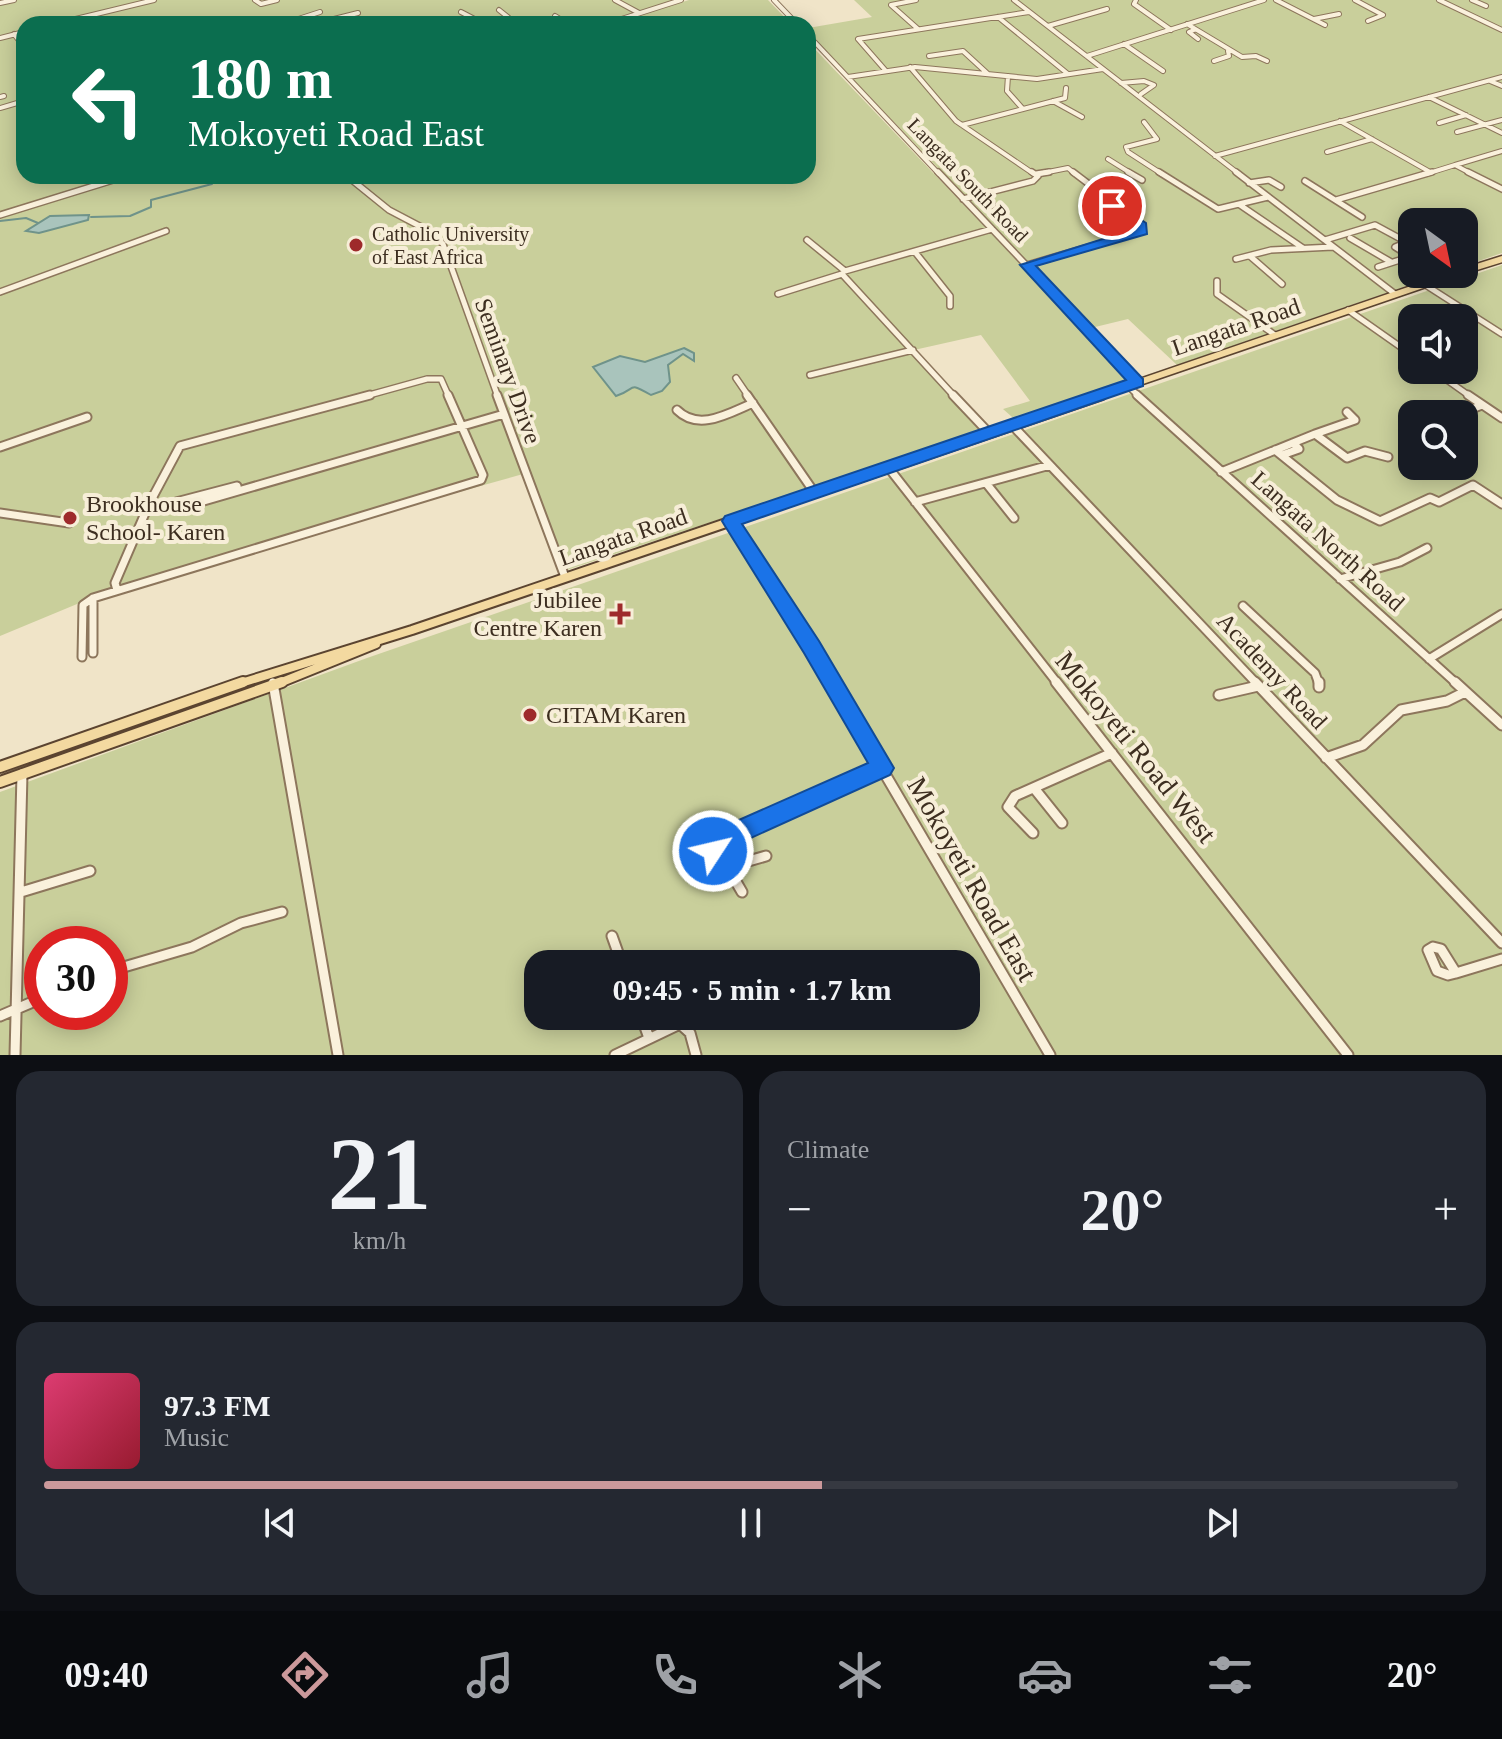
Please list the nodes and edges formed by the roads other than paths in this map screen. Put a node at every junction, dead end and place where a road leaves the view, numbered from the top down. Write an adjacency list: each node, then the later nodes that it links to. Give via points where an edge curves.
1 (14, 0): 16 (street)
2 (154, 0): 25 (street)
3 (255, 0): 4 (street)
4 (277, 0)
5 (615, 0): 23 (street)
6 (681, 0): 23 (street)
7 (774, 0): 30 (street)
8 (916, 0): 37 (street, via 891,5)
9 (1014, 0): 21 (street)
10 (1136, 0): 38 (street, via 1133,3)
11 (1264, 0): 34 (street)
12 (1276, 0): 32 (street)
13 (1355, 0): 33 (street, via 1383,15)
14 (1439, 0): 39 (street)
15 (1472, 0): 17 (street)
16 (0, 3)
17 (1486, 6)
18 (1107, 9): 36 (street)
19 (499, 10): 28 (street)
20 (461, 12): 27 (street)
21 (1029, 12): 31 (street); 36 (street)
22 (358, 13): 26 (street)
23 (639, 13): 29 (street)
24 (1339, 14): 32 (street)
25 (88, 16)
26 (346, 16)
27 (469, 16)
28 (506, 16)
29 (630, 16)
30 (789, 16)
31 (998, 17): 37 (street); 57 (street)
32 (1313, 19): 35 (street)
33 (1368, 21)
34 (1186, 25): 38 (street); 40 (street); 51 (street, via 1242,57)
35 (1325, 25)
36 (1048, 26): 49 (street)
37 (918, 29): 54 (street, via 858,39)
38 (1171, 30): 47 (street)
39 (1502, 30)
40 (1191, 31): 42 (street); 45 (street); 50 (street, via 1230,53)
41 (14, 34): 43 (street); 44 (street)
42 (1179, 35)
43 (16, 37)
44 (0, 38)
45 (1198, 39)
46 (816, 43): 59 (street, Langata South Road)
47 (1124, 44): 49 (street); 55 (street)
48 (929, 56): 56 (street, via 963,51)
49 (1087, 56): 53 (street)
50 (1214, 61)
51 (1267, 61)
52 (910, 67): 54 (street); 56 (street); 75 (street)
53 (1103, 69): 57 (street); 62 (street)
54 (886, 71): 59 (street)
55 (1163, 71)
56 (988, 74): 58 (street)
57 (1068, 74): 58 (street, via 1040,79)
58 (1008, 76): 68 (street, via 1007,91)
59 (848, 77): 101 (street, Langata South Road)
60 (1502, 77): 61 (street)
61 (1490, 81): 63 (street); 66 (street)
62 (1121, 83): 65 (street, via 1154,85); 82 (street)
63 (1502, 86)
64 (1066, 88): 67 (street, via 1067,97)
65 (1141, 94)
66 (1428, 97): 69 (street); 72 (street)
67 (1053, 101): 68 (street); 70 (street)
68 (1023, 109): 75 (street)
69 (1466, 115): 74 (street); 76 (street)
70 (1082, 117)
71 (1502, 120): 76 (street)
72 (1340, 121): 79 (street); 82 (street)
73 (1144, 122): 84 (street, via 1157,139 1126,147)
74 (1439, 123)
75 (962, 125): 88 (street)
76 (1485, 125): 77 (street); 78 (street)
77 (1457, 132)
78 (1502, 133)
79 (1372, 139): 81 (street); 87 (street)
80 (1502, 151): 85 (street)
81 (1327, 152)
82 (1215, 156): 92 (street)
83 (1108, 159): 86 (street)
84 (1142, 161): 86 (street); 104 (street, via 1218,209)
85 (1455, 165): 87 (street); 96 (street)
86 (1123, 166): 89 (street)
87 (1430, 172): 102 (street)
88 (1036, 174): 98 (street, via 1068,168); 99 (street, via 1033,181)
89 (1142, 180)
90 (1259, 181): 92 (street); 95 (street, via 1272,180); 97 (street)
91 (1305, 181): 102 (street)
92 (1249, 183): 100 (street)
93 (100, 184): 106 (street)
94 (358, 184): 149 (street, Seminary Drive, via 406,220 438,235)
95 (1281, 187)
96 (1502, 189)
97 (1270, 190)
98 (1098, 191)
99 (983, 194): 101 (street); 103 (street)
100 (1268, 197): 104 (street); 113 (street)
101 (963, 199): 108 (street, Langata South Road)
102 (1336, 200): 107 (street)
103 (993, 205)
104 (1240, 205): 115 (street)
105 (1112, 206): 122 (street, via 1143,231)
106 (0, 215)
107 (1362, 217)
108 (992, 229): 116 (street); 122 (street, Langata South Road)
109 (166, 231): 129 (street)
110 (1398, 237): 113 (street, via 1375,225)
111 (1350, 238): 121 (street)
112 (807, 240): 116 (street, via 845,271)
113 (1325, 240): 114 (street)
114 (1333, 247): 115 (street); 131 (street)
115 (1303, 248): 117 (street)
116 (915, 252): 132 (street, via 950,296)
117 (1251, 257): 118 (street); 126 (street)
118 (1236, 259)
119 (1502, 259): 124 (main road)
120 (1398, 260): 121 (street)
121 (1391, 262): 123 (street)
122 (1027, 265): 140 (street, Langata South Road)
123 (1378, 267)
124 (1478, 267)
125 (1217, 281): 135 (street, via 1217,294)
126 (1282, 284)
127 (1412, 288): 131 (main road, Langata Road)
128 (1430, 288): 134 (street)
129 (0, 292)
130 (778, 294): 137 (street, via 842,274)
131 (1395, 294): 133 (main road, Langata Road)
132 (950, 306)
133 (1348, 310): 135 (main road, Langata Road); 136 (street)
134 (1502, 334)
135 (1275, 335): 140 (main road, Langata Road)
136 (1398, 345)
137 (913, 350): 138 (street, via 836,373); 155 (street)
138 (810, 375)
139 (736, 378): 143 (street)
140 (1137, 382): 142 (main road, Langata Road)
141 (1453, 384): 144 (street)
142 (1128, 386): 154 (main road, Langata Road); 162 (street, Langata North Road)
143 (753, 403): 147 (street, via 694,422); 164 (street)
144 (1482, 405): 146 (street); 148 (street)
145 (1502, 406): 148 (street)
146 (1478, 407)
147 (677, 410)
148 (1491, 411): 152 (street)
149 (503, 412): 153 (street); 173 (street, Seminary Drive)
150 (1347, 412): 156 (street, via 1355,420)
151 (87, 417): 157 (street)
152 (1502, 418)
153 (460, 424): 167 (street, via 183,507); 167 (street, via 441,379 427,379 180,446); 175 (street, via 483,475 479,482)
154 (1013, 426): 155 (main road, Langata Road); 160 (street, Academy Road)
155 (989, 433): 161 (main road, Langata Road)
156 (1315, 434): 158 (street); 159 (street, via 1347,458 1365,451)
157 (0, 447)
158 (1278, 452): 162 (street); 166 (street, via 1342,506 1380,521 1473,485)
159 (1388, 457)
160 (1050, 465): 163 (street); 185 (street, Academy Road)
161 (888, 467): 164 (main road, Langata Road); 165 (street, Mokoyeti Road West)
162 (1221, 472): 174 (street, Langata North Road)
163 (986, 483): 165 (street); 169 (street)
164 (814, 492): 170 (main road, Langata Road)
165 (915, 502): 190 (street, Mokoyeti Road West)
166 (1502, 504)
167 (148, 507): 175 (street, via 115,583)
168 (0, 513): 171 (street)
169 (1014, 518)
170 (731, 521): 173 (main road, Langata Road); 193 (street, Mokoyeti Road East)
171 (69, 523)
172 (1427, 548): 174 (street, via 1400,562)
173 (565, 577): 179 (main road, Langata Road)
174 (1340, 579): 182 (street, Langata North Road)
175 (117, 590): 176 (street)
176 (93, 598): 180 (street); 181 (street, via 83,605)
177 (1243, 606): 186 (street, via 1315,673)
178 (1502, 614): 182 (street)
179 (395, 635): 183 (main road, Langata Road); 184 (main road, Langata Road)
180 (93, 653)
181 (82, 657)
182 (1429, 659): 187 (street, Langata North Road)
183 (271, 673): 184 (street); 192 (main road, Langata Road)
184 (273, 686): 194 (main road, Langata Road); 217 (street)
185 (1258, 686): 188 (street); 191 (street, Academy Road)
186 (1319, 687)
187 (1465, 692): 189 (street, Langata North Road); 191 (street, via 1401,710 1363,745)
188 (1219, 695)
189 (1502, 725)
190 (1112, 753): 196 (street); 221 (street, Mokoyeti Road West)
191 (1326, 758): 206 (street, Academy Road)
192 (0, 767)
193 (883, 768): 199 (street); 220 (street, Mokoyeti Road East)
194 (22, 774): 195 (main road, Langata Road); 202 (street)
195 (0, 782)
196 (1034, 788): 197 (street); 198 (street, via 1008,805)
197 (1062, 823)
198 (1033, 833)
199 (724, 838): 200 (street, via 738,864); 203 (street, via 715,845 712,862 731,873)
200 (766, 856)
201 (90, 871): 202 (street)
202 (21, 892): 212 (street)
203 (742, 892)
204 (282, 912): 209 (street)
205 (612, 936): 207 (street)
206 (1502, 943)
207 (617, 950)
208 (1502, 959): 210 (street)
209 (128, 966)
210 (1456, 973)
211 (24, 1006): 212 (street)
212 (16, 1009): 213 (street); 216 (street)
213 (0, 1016)
214 (646, 1030): 215 (street)
215 (649, 1038): 218 (street); 219 (street, via 680,1024 690,1033)
216 (15, 1055)
217 (338, 1055)
218 (615, 1055)
219 (696, 1055)
220 (1050, 1055)
221 (1348, 1055)

